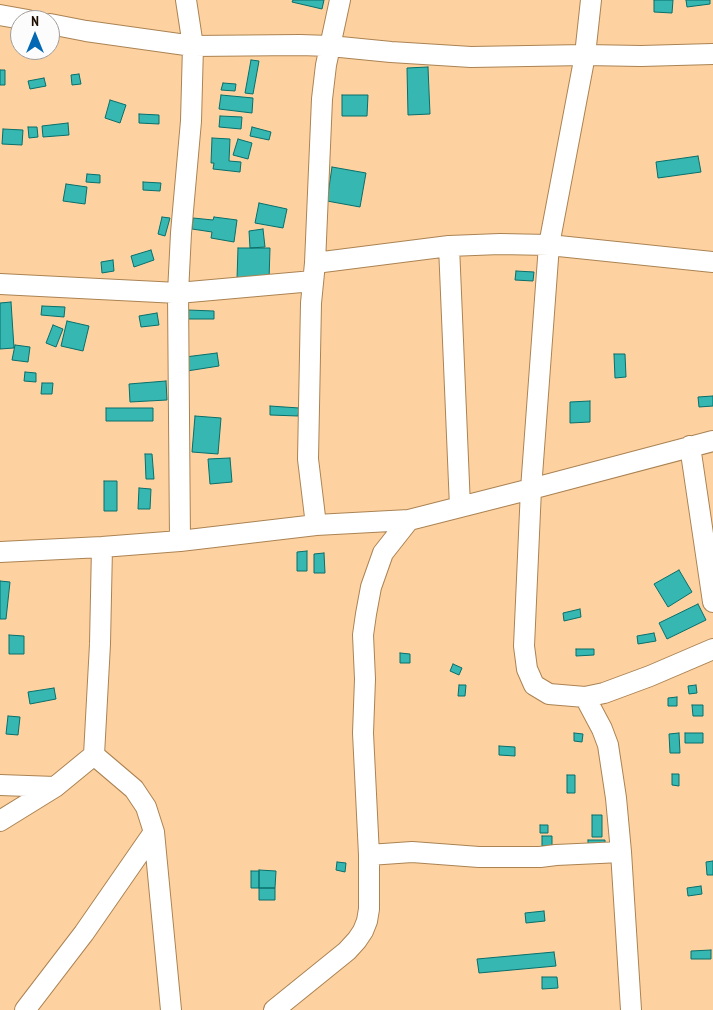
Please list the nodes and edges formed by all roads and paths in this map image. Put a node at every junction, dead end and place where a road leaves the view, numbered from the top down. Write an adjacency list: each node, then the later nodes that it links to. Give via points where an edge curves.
1 (186, 0): 5 (street)
2 (340, 0): 6 (street)
3 (591, 0): 8 (street)
4 (60, 26): 5 (street)
5 (193, 46): 6 (street); 14 (street, via 191,120)
6 (330, 46): 8 (street, via 472,57); 12 (street, via 321,115)
7 (713, 54): 8 (street)
8 (586, 55): 9 (street)
9 (548, 245): 10 (street); 11 (street); 17 (street)
10 (449, 246): 12 (street); 18 (street)
11 (713, 262)
12 (314, 272): 14 (street); 20 (street, via 308,460)
13 (0, 284): 14 (street)
14 (178, 292): 21 (street)
15 (713, 441): 16 (street)
16 (690, 446): 17 (street); 24 (street)
17 (530, 489): 18 (street); 26 (street, via 524,646 527,669 534,685 548,694)
18 (460, 508): 19 (street)
19 (409, 520): 20 (street); 33 (street, via 383,553 371,587 363,635 363,733)
20 (316, 524): 21 (street)
21 (180, 541): 22 (street)
22 (102, 547): 23 (street); 27 (street)
23 (0, 552)
24 (713, 602)
25 (713, 649): 26 (street, via 650,676)
26 (585, 697): 32 (street, via 608,745)
27 (94, 755): 29 (street); 31 (street, via 134,789 146,807)
28 (0, 785): 29 (street)
29 (55, 787): 30 (street)
30 (0, 821)
31 (154, 832): 34 (street, via 84,933); 35 (street)
32 (621, 852): 33 (street, via 540,857 412,852); 37 (street)
33 (369, 855): 36 (street, via 369,909 363,931 347,951)
34 (25, 1010)
35 (171, 1010)
36 (274, 1010)
37 (631, 1010)

